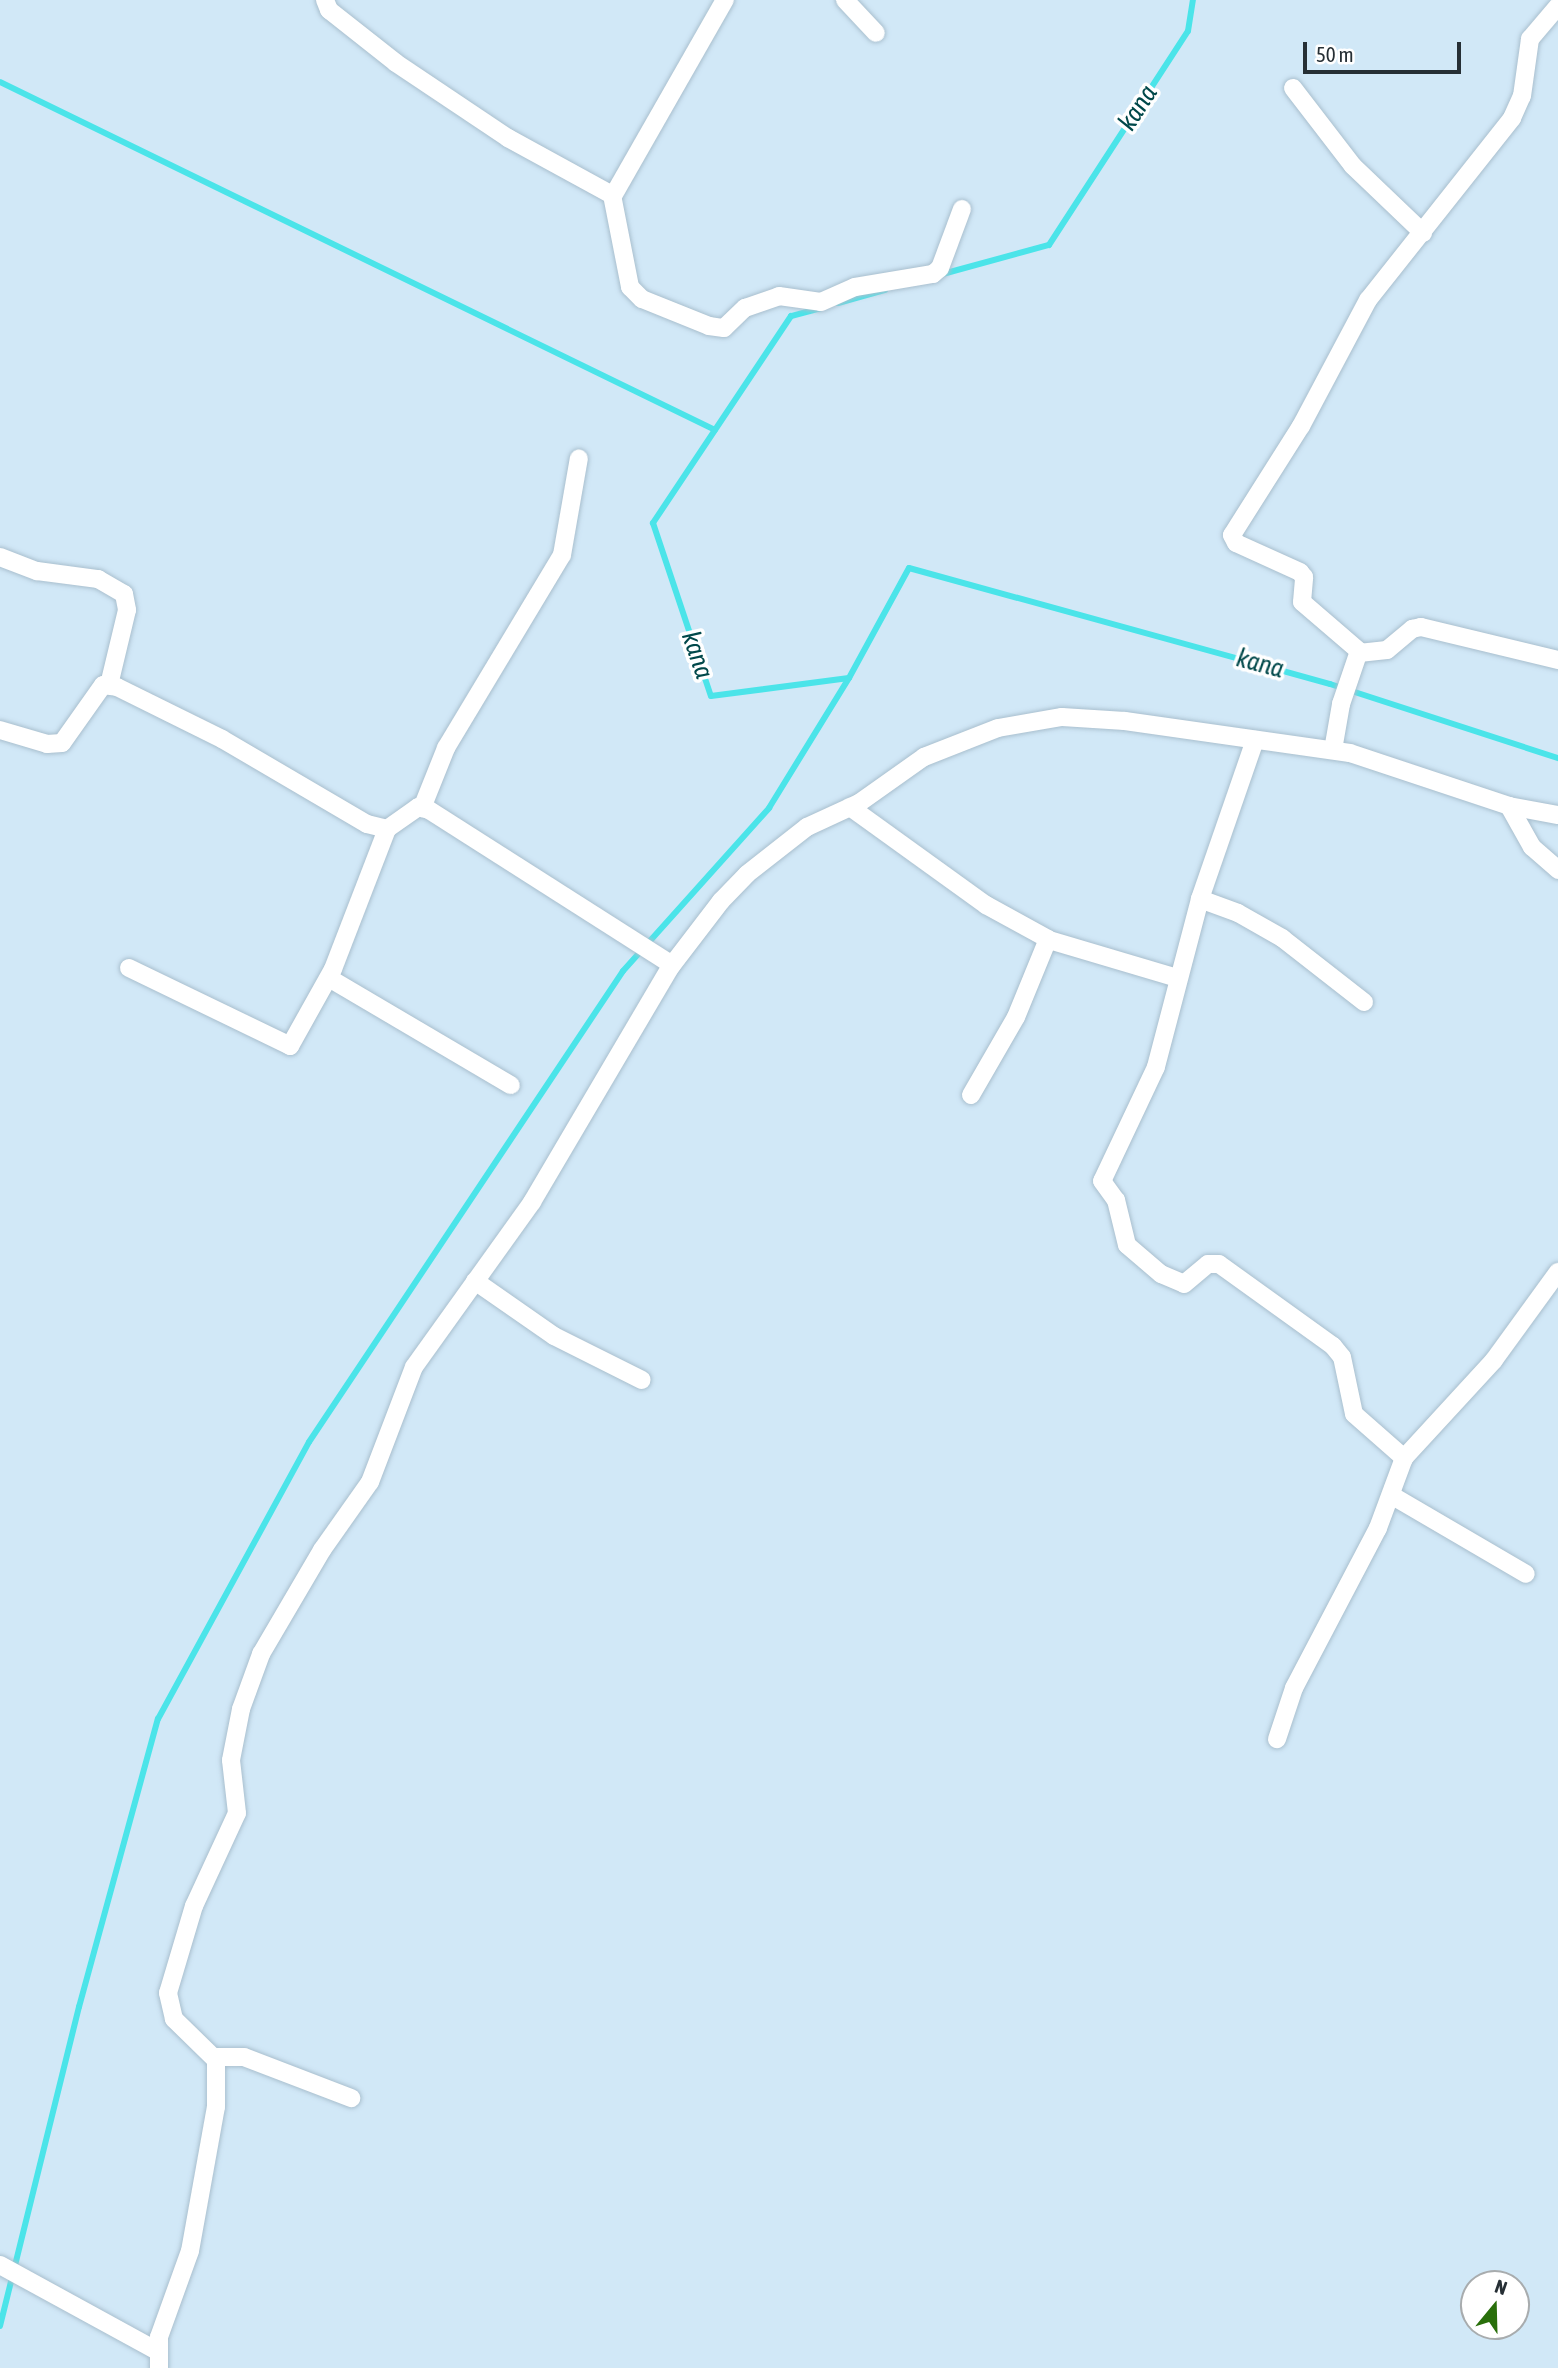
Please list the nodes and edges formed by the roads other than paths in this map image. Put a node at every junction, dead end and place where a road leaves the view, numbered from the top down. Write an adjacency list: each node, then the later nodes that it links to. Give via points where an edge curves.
1 (324, 0): 7 (street, via 329,10 396,63 508,138)
2 (725, 0): 7 (street)
3 (845, 0): 5 (street)
4 (1558, 6): 9 (street, via 1530,38 1522,96 1512,118)
5 (876, 33)
6 (1293, 88): 9 (street, via 1353,166)
7 (613, 196): 8 (street, via 623,264 635,294 719,329 752,304 779,296 821,302 855,287 933,274 940,268)
8 (962, 209)
9 (1423, 233): 12 (street, via 1368,300 1301,426 1232,535 1236,543 1300,572 1304,577 1302,602 1340,630)
10 (579, 458): 20 (street, via 567,542 559,562 446,748)
11 (0, 556): 14 (street, via 37,571 99,579 124,594 127,610)
12 (1359, 657): 13 (street, via 1387,650 1421,627); 17 (street, via 1345,692)
13 (1558, 660)
14 (109, 685): 15 (street, via 98,691 62,743 47,744); 22 (street, via 222,738 320,801)
15 (0, 730)
16 (1255, 740): 17 (street); 19 (street, via 1082,716 1039,720 998,728 933,753); 24 (street)
17 (1333, 750): 18 (street, via 1387,761)
18 (1509, 806): 21 (street); 23 (street, via 1532,847)
19 (850, 807): 25 (street, via 986,905); 26 (street, via 807,827 747,874)
20 (422, 808): 22 (street); 26 (street)
21 (1558, 815)
22 (387, 829): 28 (street)
23 (1558, 870)
24 (1200, 899): 29 (street); 30 (street, via 1272,932)
25 (1049, 940): 29 (street); 32 (street, via 1016,1017)
26 (672, 965): 34 (street, via 590,1096 532,1202)
27 (128, 968): 28 (street, via 286,1046 291,1045)
28 (329, 978): 31 (street)
29 (1177, 978): 36 (street, via 1151,1080 1102,1181 1116,1200 1124,1240 1177,1284 1184,1284 1208,1264 1219,1264 1318,1334 1342,1357 1354,1414)
30 (1364, 1002)
31 (511, 1086)
32 (971, 1095)
33 (1558, 1272): 36 (street, via 1490,1364)
34 (475, 1280): 35 (street, via 554,1336); 40 (street, via 410,1374 370,1482 274,1628 241,1709 230,1760 237,1813 194,1906 168,1993 174,2019)
35 (642, 1380)
36 (1404, 1458): 37 (street)
37 (1391, 1495): 38 (street); 39 (street, via 1368,1549 1331,1610 1293,1688)
38 (1526, 1574)
39 (1277, 1739)
40 (214, 2057): 41 (street, via 244,2057); 43 (street, via 216,2108 207,2178)
41 (351, 2098)
42 (0, 2265): 43 (street)
43 (158, 2359)

